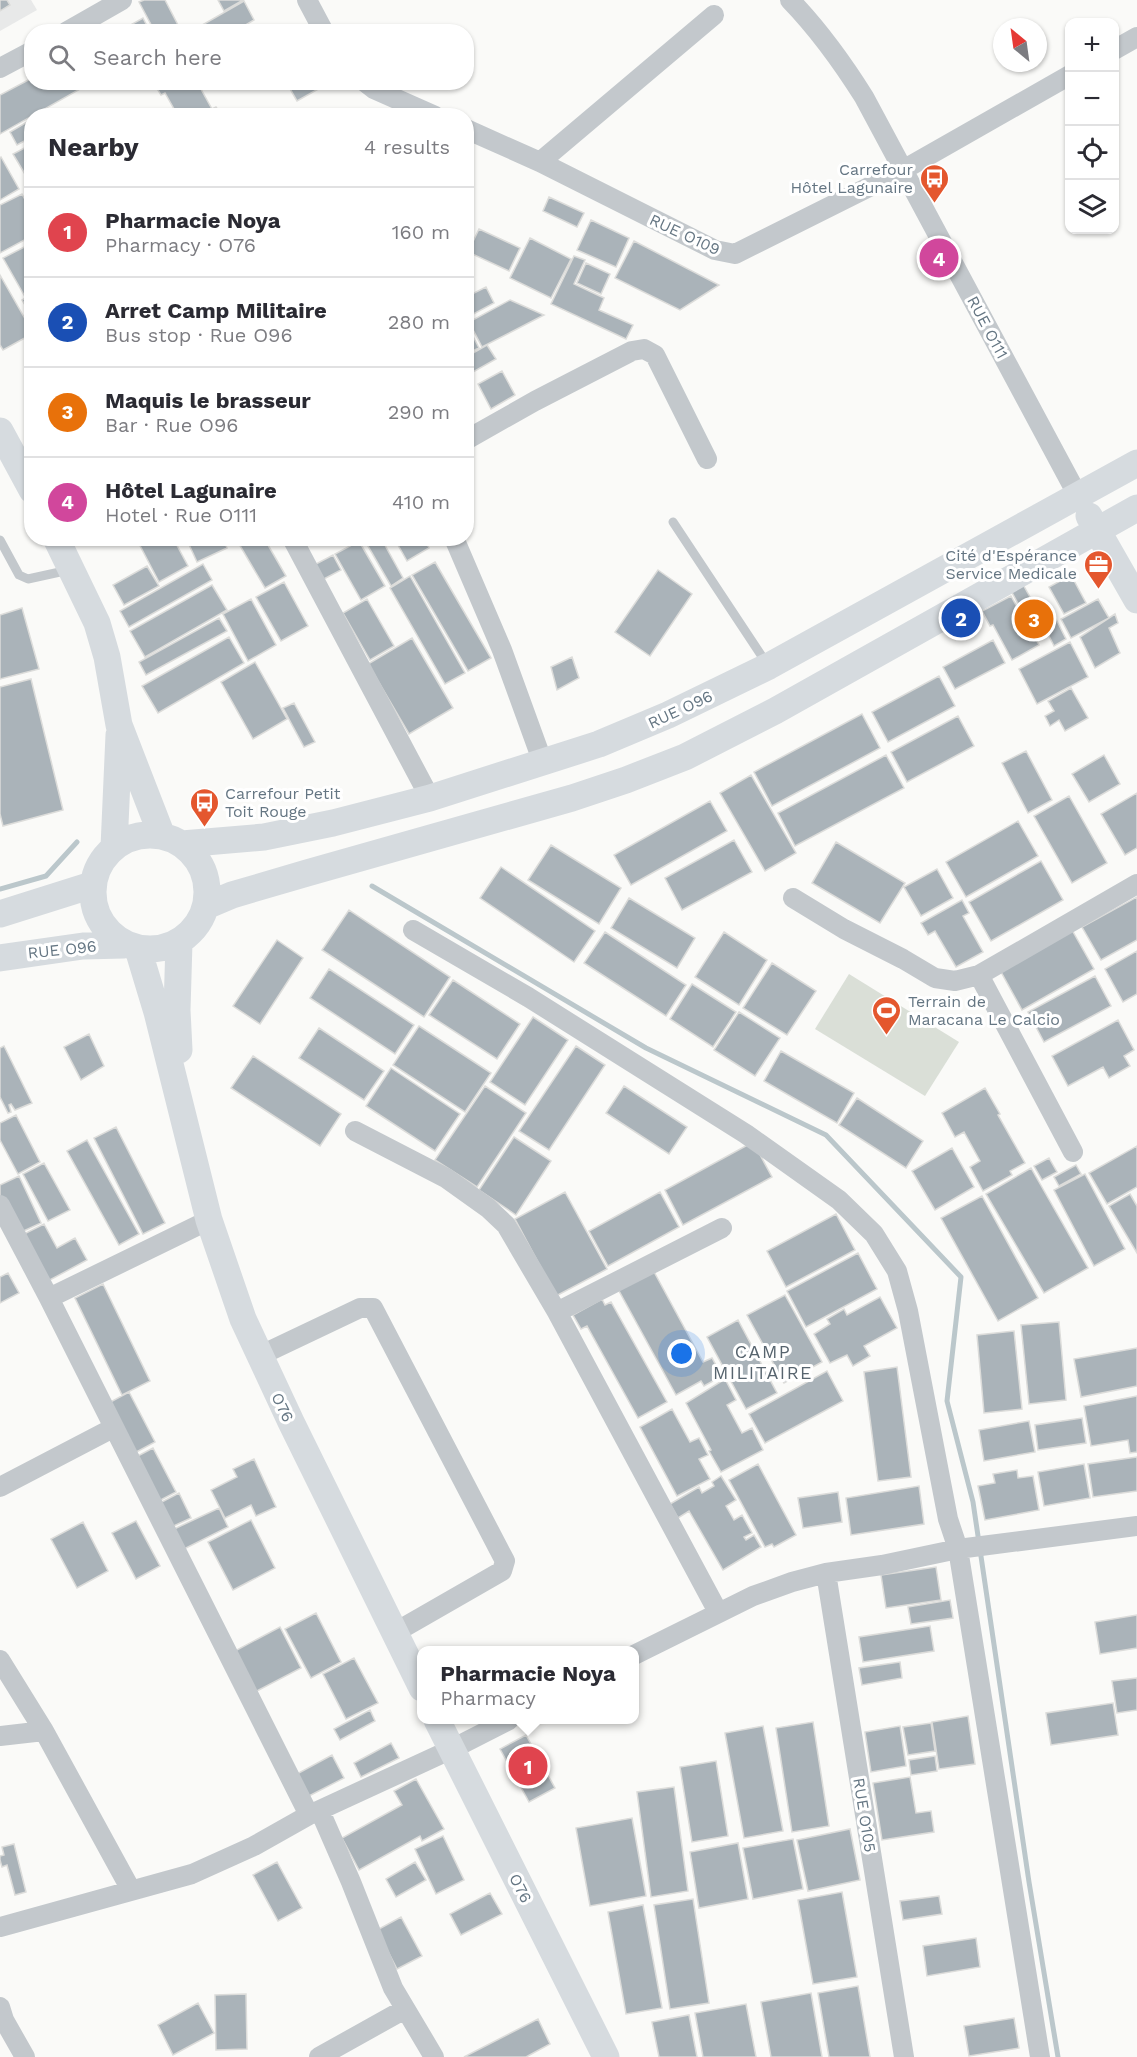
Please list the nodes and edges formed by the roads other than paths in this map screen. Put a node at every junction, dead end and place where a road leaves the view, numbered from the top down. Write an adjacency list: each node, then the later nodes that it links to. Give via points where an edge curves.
1 (122, 0): 5 (street)
2 (308, 0): 6 (street)
3 (790, 0): 16 (street, RUE O111, via 842,61)
4 (714, 15): 15 (street)
5 (80, 24)
6 (320, 24)
7 (1137, 37): 8 (street)
8 (1119, 47)
9 (24, 55): 10 (street)
10 (0, 68)
11 (1065, 78): 16 (street, RUE O109)
12 (376, 90): 13 (street)
13 (417, 108)
14 (474, 133): 15 (street, RUE O109)
15 (540, 162): 16 (street, RUE O109, via 715,250 735,254)
16 (903, 170): 22 (street, RUE O111)
17 (0, 431): 20 (main road)
18 (474, 435): 19 (street, via 632,351 644,349 656,355)
19 (707, 459)
20 (24, 461)
21 (1137, 463): 22 (main road, RUE O96)
22 (1078, 496): 25 (main road, RUE O111); 32 (main road, RUE O96)
23 (1137, 508): 25 (main road)
24 (673, 522): 32 (lane)
25 (1096, 530): 31 (main road, RUE O111); 41 (main road, via 775,711 685,757 572,798 296,876)
26 (0, 540): 30 (lane, via 20,575 28,579)
27 (60, 546): 30 (main road)
28 (296, 546): 35 (street)
29 (457, 546): 34 (street, via 502,650)
30 (71, 569): 33 (main road, via 97,623)
31 (1137, 600)
32 (768, 666): 34 (main road, RUE O96, via 668,715)
33 (119, 725): 36 (main road); 37 (main road)
34 (543, 763): 35 (main road, RUE O96)
35 (430, 798): 36 (main road, RUE O96, via 276,835)
36 (172, 840): 37 (main road, via 137,836); 41 (main road, via 193,854 201,865 206,879)
37 (114, 847): 38 (main road, via 96,871)
38 (92, 885): 42 (main road); 45 (main road, via 92,900 103,926 112,937)
39 (1137, 885): 47 (street)
40 (793, 898): 47 (street, via 935,978 955,981)
41 (206, 906): 44 (main road, via 191,932)
42 (0, 914)
43 (413, 930): 60 (street, via 746,1134 839,1200 874,1234 897,1272 908,1311 948,1519)
44 (179, 942): 45 (main road, via 152,950); 48 (main road, via 177,1010)
45 (131, 947): 46 (main road, RUE O96, via 83,946); 48 (main road, via 158,1012)
46 (0, 958)
47 (979, 975): 50 (street)
48 (183, 1112): 52 (main road, O76)
49 (356, 1131): 55 (street, via 446,1178 488,1208 506,1225)
50 (1073, 1152)
51 (0, 1205): 54 (street)
52 (209, 1220): 54 (street); 56 (main road, O76)
53 (722, 1228): 55 (street)
54 (50, 1298): 57 (street)
55 (557, 1312): 62 (street)
56 (259, 1356): 63 (main road, O76); 63 (street, via 360,1308 373,1308 505,1561 502,1571)
57 (113, 1428): 58 (street); 72 (street)
58 (0, 1487)
59 (1137, 1526): 60 (street)
60 (958, 1549): 61 (street); 82 (street)
61 (826, 1573): 62 (street, via 753,1596); 81 (street, RUE O105)
62 (718, 1612): 64 (street)
63 (394, 1633): 66 (main road, O76)
64 (639, 1652)
65 (0, 1660): 69 (street)
66 (417, 1678)
67 (440, 1724): 71 (main road, O76)
68 (500, 1724): 71 (street)
69 (44, 1731): 70 (street); 73 (street)
70 (0, 1736)
71 (452, 1749): 72 (street); 80 (main road, O76)
72 (315, 1813): 73 (street, via 192,1874); 76 (street, via 351,1882)
73 (131, 1890): 74 (street)
74 (0, 1927)
75 (0, 2007): 77 (street)
76 (405, 2009): 78 (street); 79 (street)
77 (25, 2057)
78 (319, 2057)
79 (434, 2057)
80 (606, 2057)
81 (904, 2057)
82 (1040, 2057)

